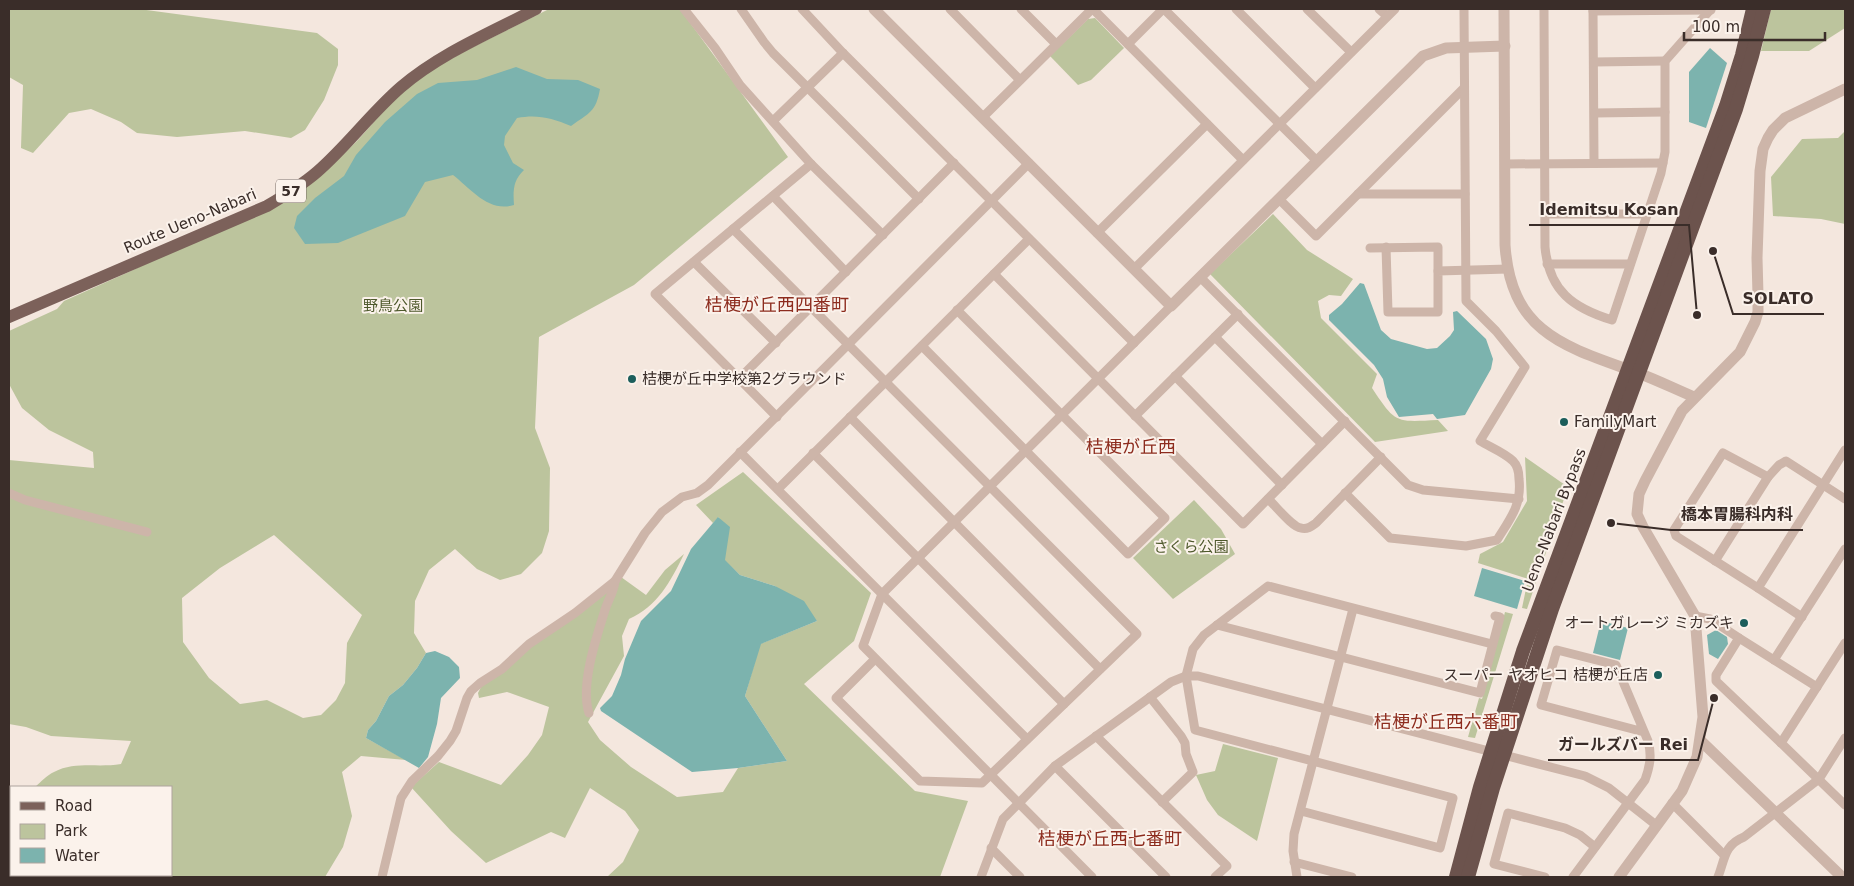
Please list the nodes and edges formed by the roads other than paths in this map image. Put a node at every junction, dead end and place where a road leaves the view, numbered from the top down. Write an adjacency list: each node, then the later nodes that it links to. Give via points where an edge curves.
1 (536, 9): 78 (main road, Route Ueno-Nabari / 57, via 419,72 316,172 267,206)
2 (684, 9): 38 (street, via 740,85)
3 (741, 9): 31 (street, via 764,42)
4 (802, 9): 26 (street)
5 (874, 9): 37 (street)
6 (950, 9): 30 (street)
7 (1021, 9): 22 (street)
8 (1092, 9): 22 (street); 23 (street)
9 (1164, 9): 23 (street); 40 (street)
10 (1236, 9): 32 (street)
11 (1307, 9): 27 (street)
12 (1379, 9): 21 (street)
13 (1395, 9): 21 (street)
14 (1464, 9): 24 (street)
15 (1504, 9): 25 (street)
16 (1544, 9): 46 (street)
17 (1753, 9): 84 (highway, Ueno-Nabari Bypass, via 1726,106)
18 (1764, 9): 84 (highway, Ueno-Nabari Bypass, via 1736,109)
19 (1594, 10): 20 (street); 29 (street)
20 (1711, 10): 28 (street)
21 (1387, 16): 27 (street)
22 (1056, 44): 30 (street)
23 (1128, 44): 39 (street)
24 (1466, 46): 25 (street); 33 (street); 42 (street, via 1440,49 1423,56)
25 (1504, 46): 49 (street)
26 (843, 52): 31 (street); 44 (street)
27 (1350, 52): 32 (street)
28 (1665, 61): 29 (street); 35 (street)
29 (1594, 62): 36 (street)
30 (1020, 80): 37 (street)
31 (808, 88): 38 (street); 53 (street)
32 (1315, 88): 40 (street)
33 (1464, 88): 50 (street); 51 (street)
34 (1845, 88): 89 (street, via 1785,118 1768,138 1760,171 1758,312 1740,352)
35 (1665, 112): 36 (street); 47 (street)
36 (1595, 113): 43 (street)
37 (983, 117): 45 (street)
38 (773, 122): 48 (street)
39 (1207, 124): 41 (street); 59 (street)
40 (1279, 124): 41 (street); 42 (street)
41 (1243, 160): 67 (street)
42 (1317, 161): 54 (street)
43 (1594, 162): 46 (street); 47 (street)
44 (954, 163): 53 (street); 55 (street)
45 (1030, 163): 55 (street); 59 (street)
46 (1544, 163): 49 (street); 56 (street)
47 (1663, 163): 57 (street)
48 (811, 164): 52 (street); 60 (street)
49 (1505, 164): 69 (street)
50 (1358, 194): 51 (street); 54 (street, via 1316,236)
51 (1465, 194): 68 (street)
52 (772, 196): 58 (street); 71 (street)
53 (919, 199): 60 (street)
54 (1279, 199): 73 (street)
55 (992, 201): 61 (street); 82 (street)
56 (1544, 214): 57 (street); 65 (street)
57 (1648, 214): 66 (street)
58 (733, 229): 64 (street); 75 (street)
59 (1098, 232): 67 (street)
60 (883, 235): 71 (street)
61 (1029, 239): 72 (street); 81 (street)
62 (1386, 247): 63 (street); 70 (street, via 1438,247); 70 (street, via 1388,312 1438,312)
63 (1370, 248)
64 (694, 262): 80 (street); 86 (street, via 655,294)
65 (1547, 264): 66 (street); 66 (street, via 1553,281 1564,296 1587,311 1612,320)
66 (1630, 264)
67 (1134, 269): 74 (street)
68 (1466, 270): 69 (street); 70 (street); 109 (street, via 1466,301 1525,367 1480,441 1513,461 1518,470)
69 (1508, 270): 84 (street, via 1526,313 1542,330 1570,348)
70 (1438, 271)
71 (846, 272): 75 (street)
72 (994, 274): 76 (street); 87 (street)
73 (1200, 277): 74 (street); 77 (street)
74 (1171, 306): 81 (street)
75 (811, 307): 80 (street); 82 (street)
76 (957, 310): 83 (street); 90 (street)
77 (1238, 314): 79 (street); 94 (street)
78 (9, 317)
79 (1215, 337): 85 (street); 95 (street)
80 (776, 343): 86 (street)
81 (1134, 343): 87 (street)
82 (849, 344): 88 (street); 91 (street)
83 (922, 346): 88 (street); 97 (street)
84 (1634, 371): 89 (street); 167 (highway, Ueno-Nabari Bypass, via 1524,651 1480,787); 168 (highway, Ueno-Nabari Bypass, via 1493,788)
85 (1175, 376): 92 (street); 102 (street)
86 (739, 379): 91 (street)
87 (1098, 380): 90 (street); 92 (street)
88 (886, 382): 93 (street); 104 (street)
89 (1694, 397): 121 (street, via 1682,411 1645,481 1639,494 1637,514)
90 (1062, 415): 97 (street); 97 (street, via 1165,518 1159,524 1128,554)
91 (777, 416): 98 (street)
92 (1135, 416): 108 (street, via 1243,524)
93 (850, 417): 99 (street); 111 (street)
94 (1345, 421): 95 (street); 100 (street)
95 (1322, 444): 102 (street)
96 (1845, 450): 103 (street)
97 (1026, 451): 104 (street)
98 (740, 452): 105 (street); 116 (street, via 702,490 682,497 662,512 644,533)
99 (813, 453): 105 (street); 114 (street)
100 (1381, 457): 106 (street); 109 (street, via 1416,489)
101 (1768, 477): 103 (street, via 1786,461); 115 (street); 115 (street, via 1723,454 1674,530 1676,536)
102 (1282, 484): 108 (street)
103 (1824, 485): 110 (street); 117 (street)
104 (990, 486): 111 (street); 130 (street, via 1137,634)
105 (778, 489): 118 (street)
106 (1345, 493): 108 (street, via 1316,523 1303,529); 109 (street, via 1390,538 1466,546 1497,540)
107 (9, 494): 112 (street)
108 (1268, 499)
109 (1520, 499)
110 (1845, 499)
111 (954, 523): 114 (street); 130 (street)
112 (147, 532)
113 (1845, 549): 122 (street)
114 (918, 558): 118 (street); 134 (street)
115 (1715, 561): 117 (street)
116 (615, 581): 136 (street, via 588,672 585,700); 159 (street, via 471,691 450,741 412,781 401,798)
117 (1758, 588): 122 (street)
118 (882, 594): 128 (street, via 863,646); 140 (street)
119 (1353, 608): 123 (street, via 1268,586); 125 (street); 127 (street)
120 (1495, 616): 125 (street, via 1500,617)
121 (1695, 616): 124 (street, via 1710,619); 141 (street, via 1704,717)
122 (1802, 617): 129 (street)
123 (1217, 625): 127 (street); 131 (street, via 1196,643)
124 (1739, 638): 129 (street); 142 (street, via 1716,680)
125 (1492, 644): 127 (street, via 1480,693)
126 (1845, 644): 132 (street)
127 (1341, 657): 135 (street)
128 (875, 659): 145 (street); 145 (street, via 836,698 920,781 982,783)
129 (1774, 660): 132 (street)
130 (1100, 669): 134 (street)
131 (1186, 676): 133 (street); 135 (street, via 1198,676); 143 (street, via 1194,730)
132 (1817, 687): 142 (street)
133 (1150, 697): 138 (street); 147 (street, via 1181,736 1193,772)
134 (1064, 704): 140 (street)
135 (1327, 709): 143 (street); 148 (street, via 1585,776 1609,788)
136 (589, 713)
137 (1644, 732): 137 (street, via 1541,705 1556,650 1616,665); 148 (street, via 1651,753 1650,767 1645,780)
138 (1096, 736): 144 (street); 147 (street)
139 (1845, 738): 146 (street)
140 (1026, 739): 145 (street)
141 (1701, 741): 150 (street, via 1692,771); 153 (street)
142 (1781, 743): 146 (street)
143 (1313, 761): 152 (street); 152 (street, via 1452,798 1440,848)
144 (1056, 766): 149 (street); 163 (street)
145 (991, 774): 149 (street)
146 (1819, 779): 151 (street); 153 (street)
147 (1162, 802): 164 (street, via 1227,866)
148 (1628, 803): 154 (street); 155 (street)
149 (1018, 804): 156 (street, via 1003,819); 162 (street)
150 (1672, 804): 154 (street); 157 (street)
151 (1845, 805)
152 (1301, 811): 158 (street, via 1293,841)
153 (1775, 812): 157 (street, via 1731,844); 173 (street)
154 (1656, 826): 171 (street)
155 (1595, 847): 169 (street, via 1565,828 1508,813 1494,864); 170 (street)
156 (991, 848): 160 (street); 161 (street)
157 (1724, 855): 172 (street)
158 (1294, 862): 165 (street); 166 (street)
159 (382, 877)
160 (980, 877)
161 (1020, 877)
162 (1092, 877)
163 (1166, 877)
164 (1215, 877)
165 (1297, 877)
166 (1352, 877)
167 (1456, 877)
168 (1468, 877)
169 (1545, 877)
170 (1572, 877)
171 (1619, 877)
172 (1718, 877)
173 (1842, 877)

